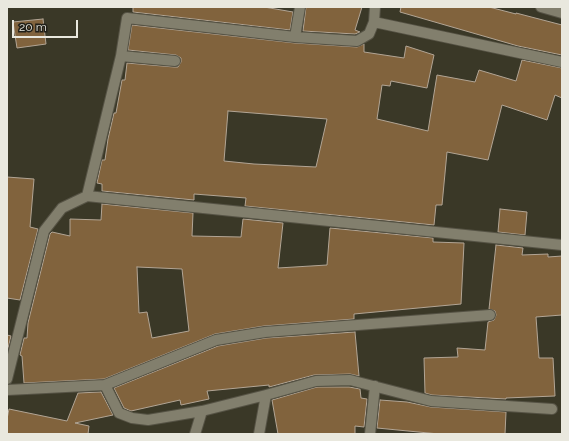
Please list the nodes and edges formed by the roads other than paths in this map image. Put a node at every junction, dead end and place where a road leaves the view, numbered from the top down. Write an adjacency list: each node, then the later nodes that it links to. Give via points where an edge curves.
1 (300, 7): 6 (street)
2 (375, 7): 5 (street)
3 (542, 7): 4 (street)
4 (562, 12)
5 (374, 22): 6 (street, via 369,34 357,41); 9 (street)
6 (295, 37): 7 (street, via 127,18)
7 (121, 56): 8 (street); 10 (street)
8 (175, 61)
9 (562, 62)
10 (87, 196): 11 (street); 13 (street, via 62,208 44,231)
11 (562, 245)
12 (490, 315): 14 (street, via 265,332 216,340)
13 (7, 379)
14 (105, 385): 16 (street); 19 (street, via 119,413 132,418 148,420)
15 (376, 386): 17 (street, via 350,380 316,381); 18 (street, via 431,401); 22 (street)
16 (7, 390)
17 (266, 395): 19 (street); 21 (street)
18 (552, 409)
19 (202, 411): 20 (street)
20 (195, 434)
21 (259, 434)
22 (370, 434)

